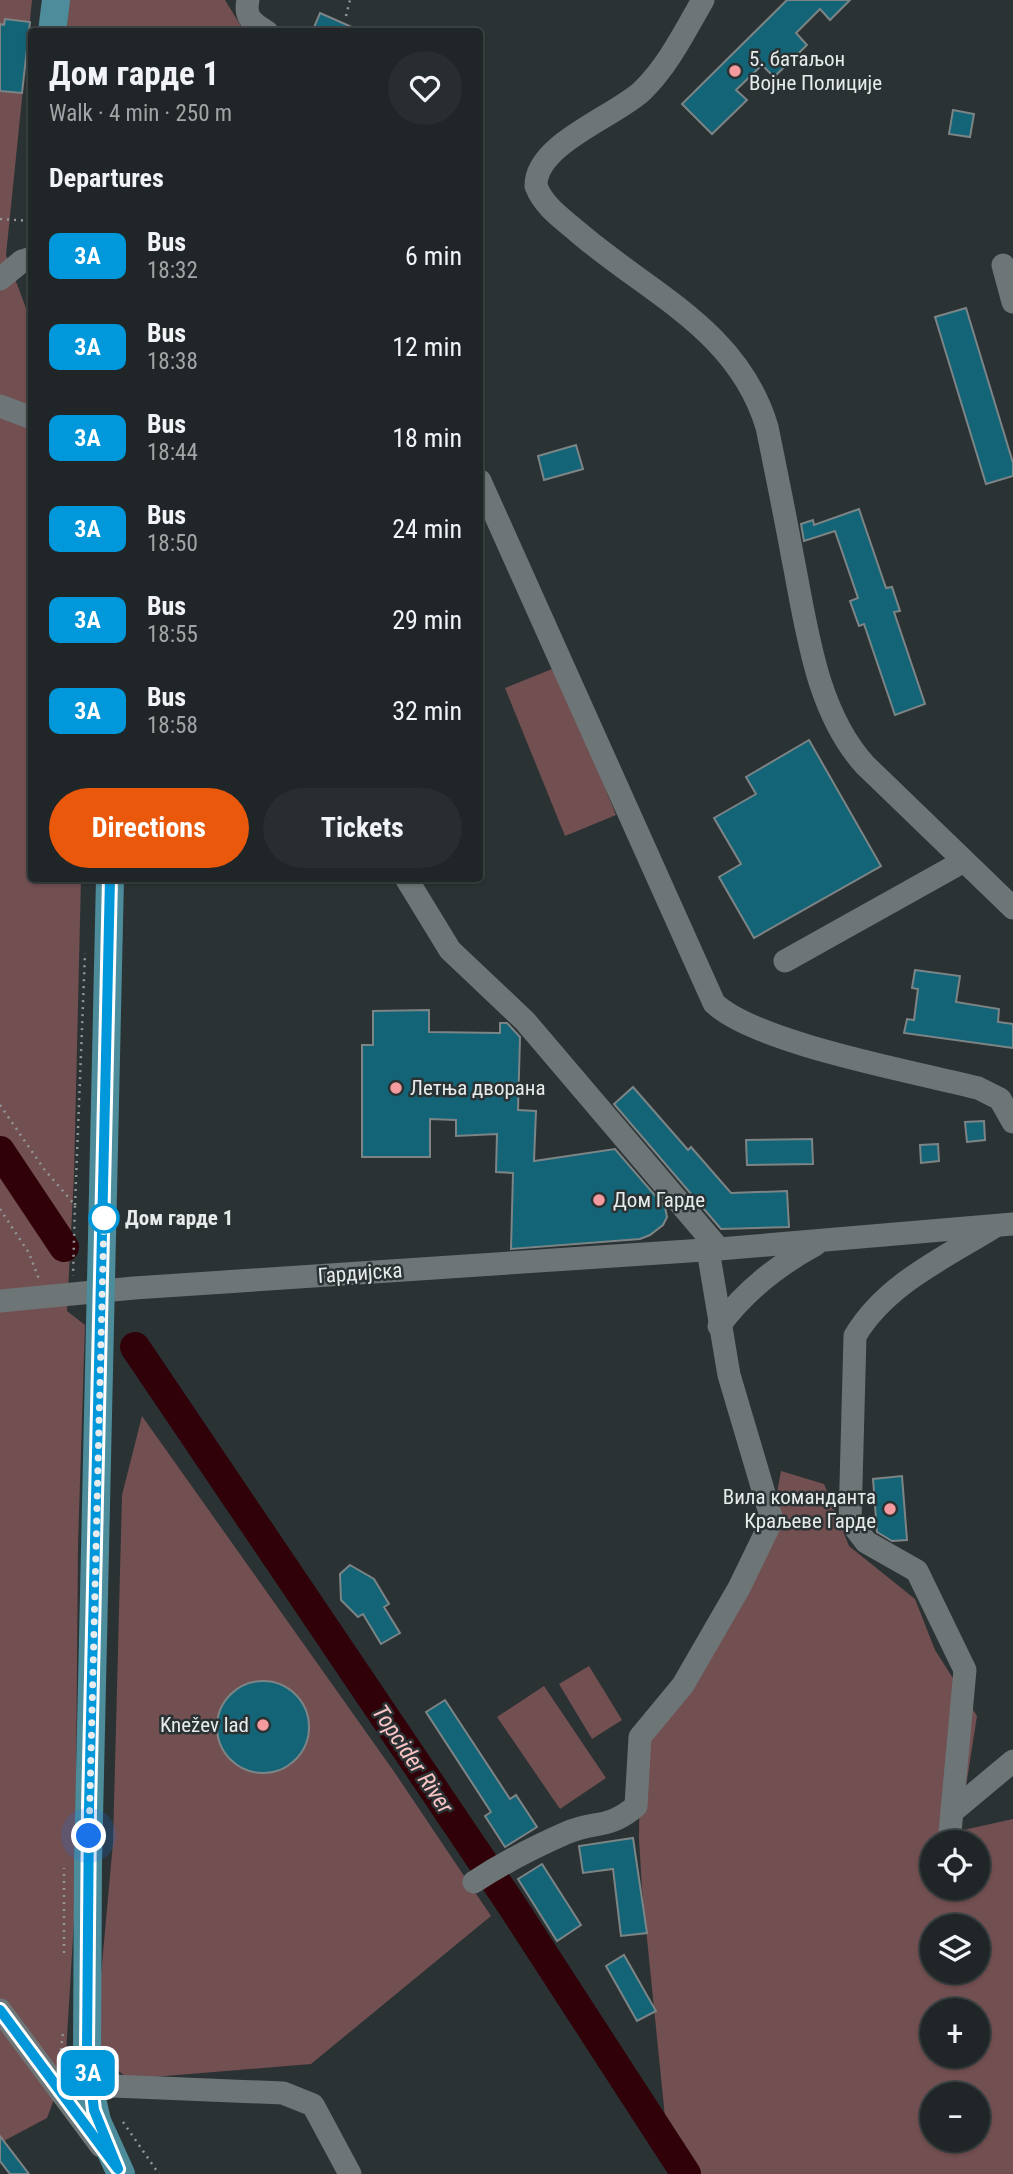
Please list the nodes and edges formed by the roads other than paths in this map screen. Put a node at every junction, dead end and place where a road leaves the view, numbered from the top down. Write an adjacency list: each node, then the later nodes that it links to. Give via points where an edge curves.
1 (56, 0): 4 (main road)
2 (248, 0): 5 (street, via 247,13)
3 (703, 0): 13 (street, via 642,91 570,139 539,171 536,186 548,206 711,334 736,364 767,427 813,654 838,727 848,747)
4 (52, 28)
5 (261, 28)
6 (28, 259): 8 (street)
7 (1003, 265): 9 (street)
8 (0, 278)
9 (1013, 302)
10 (0, 406): 11 (street)
11 (28, 416)
12 (483, 488): 18 (street, via 714,1003 733,1019 811,1046 978,1088 1000,1099)
13 (964, 861): 16 (street); 17 (street)
14 (110, 882): 22 (main road)
15 (408, 882): 21 (street, via 450,950 525,1021)
16 (1013, 908)
17 (785, 961)
18 (1013, 1122)
19 (1005, 1224): 20 (street, Гардијска); 26 (street, via 890,1292 855,1336 850,1521 866,1542 917,1571 965,1670)
20 (824, 1240): 21 (street, Гардијска); 24 (street, via 785,1261)
21 (714, 1249): 22 (street, Гардијска); 24 (street)
22 (103, 1291): 23 (street, Гардијска); 30 (main road, via 88,1849)
23 (0, 1301)
24 (719, 1326): 28 (street, via 772,1520 683,1685 640,1737 636,1805 619,1820 569,1832)
25 (1013, 1761): 26 (street)
26 (952, 1812): 27 (street)
27 (950, 1830)
28 (474, 1882)
29 (0, 2011): 31 (street)
30 (89, 2085): 31 (main road, via 97,2121); 32 (street, via 283,2093 313,2105)
31 (119, 2171)
32 (350, 2174)

